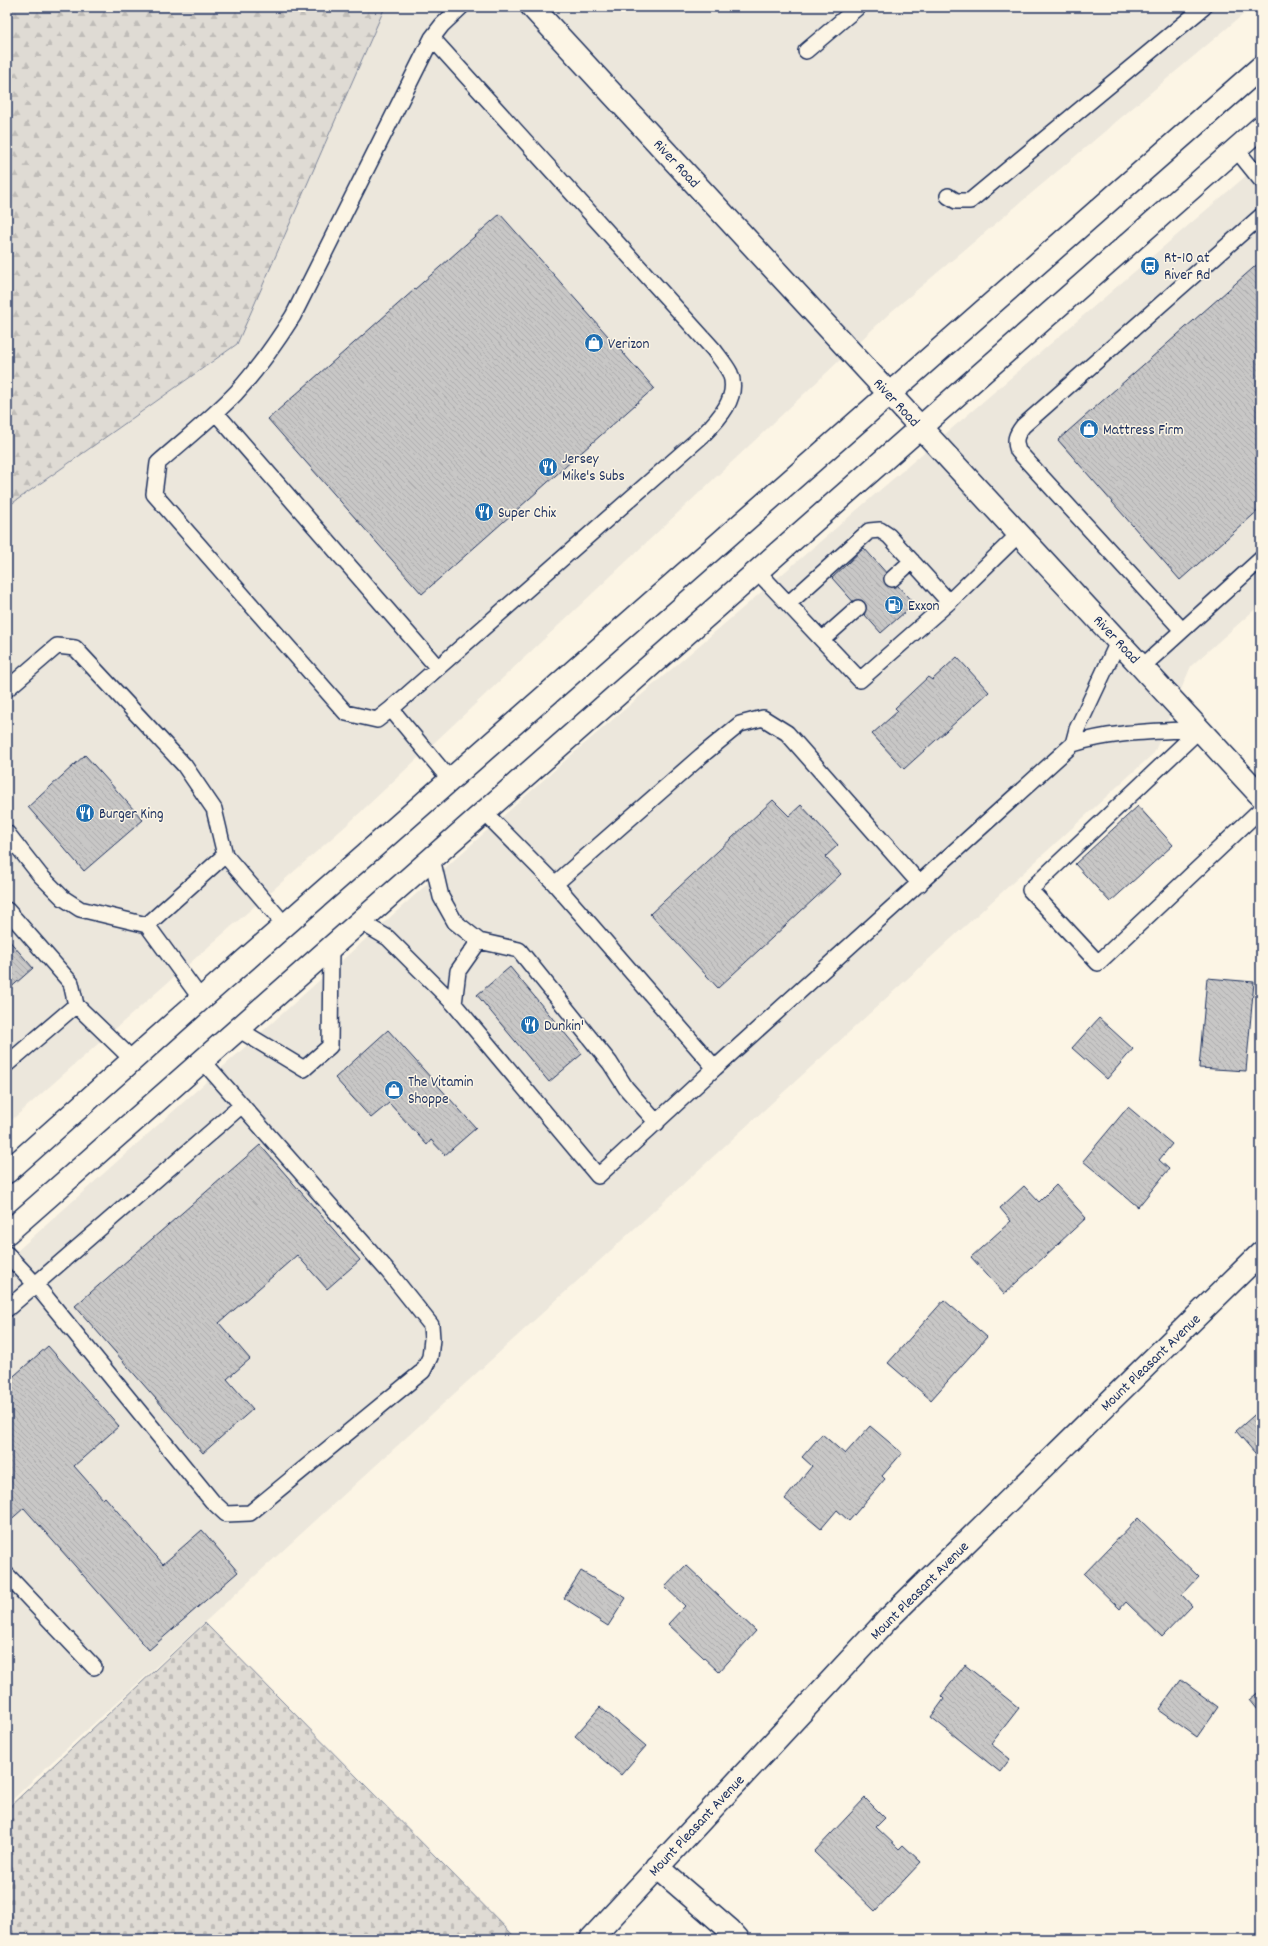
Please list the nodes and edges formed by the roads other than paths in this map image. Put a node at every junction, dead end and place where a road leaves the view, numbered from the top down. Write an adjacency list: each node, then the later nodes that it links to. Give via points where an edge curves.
1 (461, 7): 5 (lane)
2 (532, 7): 13 (main road, River Road)
3 (858, 7): 6 (lane)
4 (1204, 7): 11 (lane, via 970,201 956,201)
5 (432, 38): 14 (lane, via 293,316 266,357); 28 (lane, via 714,350 732,382 732,392 725,409 703,435)
6 (806, 50)
7 (1261, 67): 13 (main road)
8 (1261, 127): 9 (main road)
9 (1236, 149): 10 (lane); 15 (main road)
10 (1261, 180)
11 (948, 196)
12 (1261, 216): 24 (lane, via 1022,426 1015,442 1018,451)
13 (890, 394): 15 (main road, River Road); 33 (main road)
14 (216, 413): 28 (lane); 30 (lane, via 158,463 154,494 346,713 377,720)
15 (920, 427): 16 (main road, River Road); 19 (main road)
16 (1019, 534): 21 (lane); 26 (main road, River Road)
17 (1261, 559): 24 (lane)
18 (912, 561): 20 (lane); 21 (lane); 22 (lane, via 880,530 870,531)
19 (757, 571): 22 (lane); 36 (main road)
20 (892, 579)
21 (949, 602): 25 (lane, via 860,680)
22 (788, 604): 25 (lane)
23 (858, 608): 25 (lane)
24 (1182, 630): 27 (lane)
25 (823, 639)
26 (1118, 642): 27 (main road, River Road); 32 (lane, via 1076,728)
27 (1142, 667): 31 (main road, River Road)
28 (438, 668): 30 (lane)
29 (7, 689): 38 (lane, via 57,646 75,648 184,765 214,809)
30 (391, 709): 33 (lane)
31 (1200, 729): 32 (lane, via 1117,735); 34 (main road, River Road); 35 (lane, via 1030,890 1098,963)
32 (1073, 744): 41 (lane)
33 (451, 781): 44 (main road)
34 (1261, 796)
35 (1261, 809)
36 (484, 812): 39 (main road); 40 (lane)
37 (7, 833): 45 (lane, via 40,875 63,898 80,909)
38 (225, 855): 44 (lane); 45 (lane)
39 (432, 858): 43 (main road); 46 (lane, via 441,897 455,922)
40 (555, 884): 41 (lane, via 740,724 763,718 787,733); 55 (lane)
41 (920, 884): 55 (lane)
42 (7, 910): 50 (lane, via 71,983)
43 (359, 921): 47 (main road); 49 (lane, via 388,938)
44 (285, 925): 48 (main road)
45 (147, 926): 48 (lane)
46 (479, 941): 49 (lane, via 458,971); 57 (lane, via 519,950 610,1063 626,1088)
47 (331, 946): 51 (main road); 51 (lane, via 330,1046 304,1069)
48 (201, 999): 52 (main road)
49 (454, 1004): 57 (lane, via 598,1176)
50 (76, 1005): 52 (lane); 54 (lane)
51 (238, 1029): 53 (main road)
52 (133, 1060): 58 (main road)
53 (202, 1060): 56 (lane); 59 (main road)
54 (7, 1064)
55 (715, 1068): 57 (lane)
56 (242, 1104): 62 (lane); 62 (lane, via 388,1271 431,1325 430,1357 423,1371 250,1513 226,1514 212,1501)
57 (657, 1123)
58 (7, 1172)
59 (7, 1233)
60 (1261, 1253): 66 (main road, Mount Pleasant Avenue, via 888,1619)
61 (7, 1254): 62 (lane)
62 (36, 1285): 63 (lane)
63 (7, 1309)
64 (7, 1575): 65 (lane)
65 (94, 1667)
66 (657, 1867): 67 (main road, Mount Pleasant Avenue); 68 (main road)
67 (591, 1939)
68 (738, 1939)

